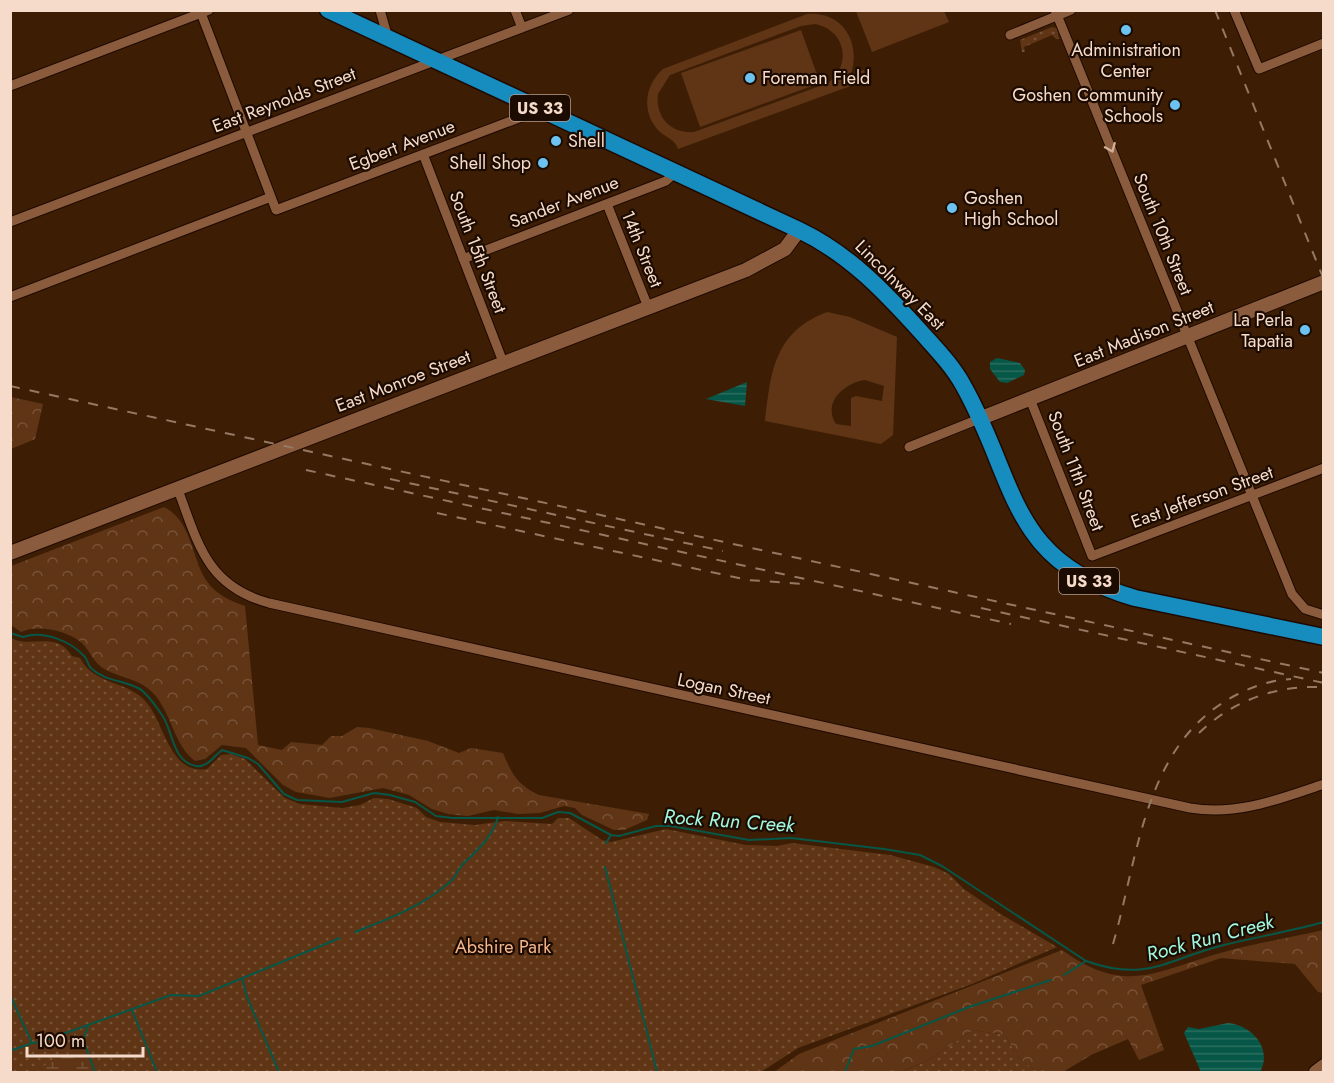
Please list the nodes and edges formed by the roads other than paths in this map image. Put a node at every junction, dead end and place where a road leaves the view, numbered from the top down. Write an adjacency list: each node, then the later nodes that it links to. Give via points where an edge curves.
1 (328, 10): 11 (highway, Lincolnway East / US 33)
2 (380, 10): 11 (street)
3 (515, 10): 9 (street)
4 (569, 10): 9 (street, East Reynolds Street)
5 (1071, 10): 8 (street)
6 (1234, 10): 12 (street, via 1259,69)
7 (205, 12): 14 (street); 16 (street)
8 (1056, 13): 10 (street); 27 (street, South 10th Street, one-way to 27)
9 (522, 28): 13 (street, East Reynolds Street)
10 (1010, 35)
11 (388, 39): 13 (highway, Lincolnway East / US 33)
12 (1323, 43)
13 (433, 61): 15 (highway, Lincolnway East / US 33); 16 (street, East Reynolds Street)
14 (10, 86)
15 (537, 106): 17 (street, Egbert Avenue, via 524,116); 18 (highway, Lincolnway East / US 33)
16 (246, 132): 19 (street); 21 (street, East Reynolds Street)
17 (423, 154): 19 (street, Egbert Avenue, via 276,210); 23 (street, South 15th Street)
18 (675, 173): 20 (street, Sander Avenue, via 666,181); 22 (highway, Lincolnway East / US 33)
19 (271, 197): 25 (street)
20 (607, 204): 23 (street, Sander Avenue); 26 (street, 14th Street)
21 (10, 222)
22 (799, 230): 26 (street, East Monroe Street, via 785,249 765,262); 30 (highway, Lincolnway East / US 33, via 843,254 903,312 956,375)
23 (463, 259): 28 (street, South 15th Street)
24 (1323, 282): 27 (street, East Madison Street)
25 (10, 297)
26 (648, 307): 28 (street, East Monroe Street)
27 (1188, 336): 29 (street, East Madison Street); 34 (street, South 10th Street)
28 (503, 362): 33 (street, East Monroe Street)
29 (1030, 399): 30 (street, East Madison Street); 36 (street, South 11th Street)
30 (978, 419): 31 (street); 38 (highway, Lincolnway East / US 33, via 1029,528 1080,576 1135,598)
31 (909, 447)
32 (1323, 468): 34 (street, East Jefferson Street)
33 (177, 488): 35 (street, East Monroe Street); 39 (street, Logan Street, via 215,573 234,590 269,603 1211,812 1237,810)
34 (1252, 495): 36 (street, East Jefferson Street); 37 (street, South 10th Street, via 1297,602)
35 (10, 553)
36 (1092, 556)
37 (1323, 615)
38 (1323, 637)
39 (1323, 784)
40 (1323, 1066): 41 (street)
41 (1316, 1072)

